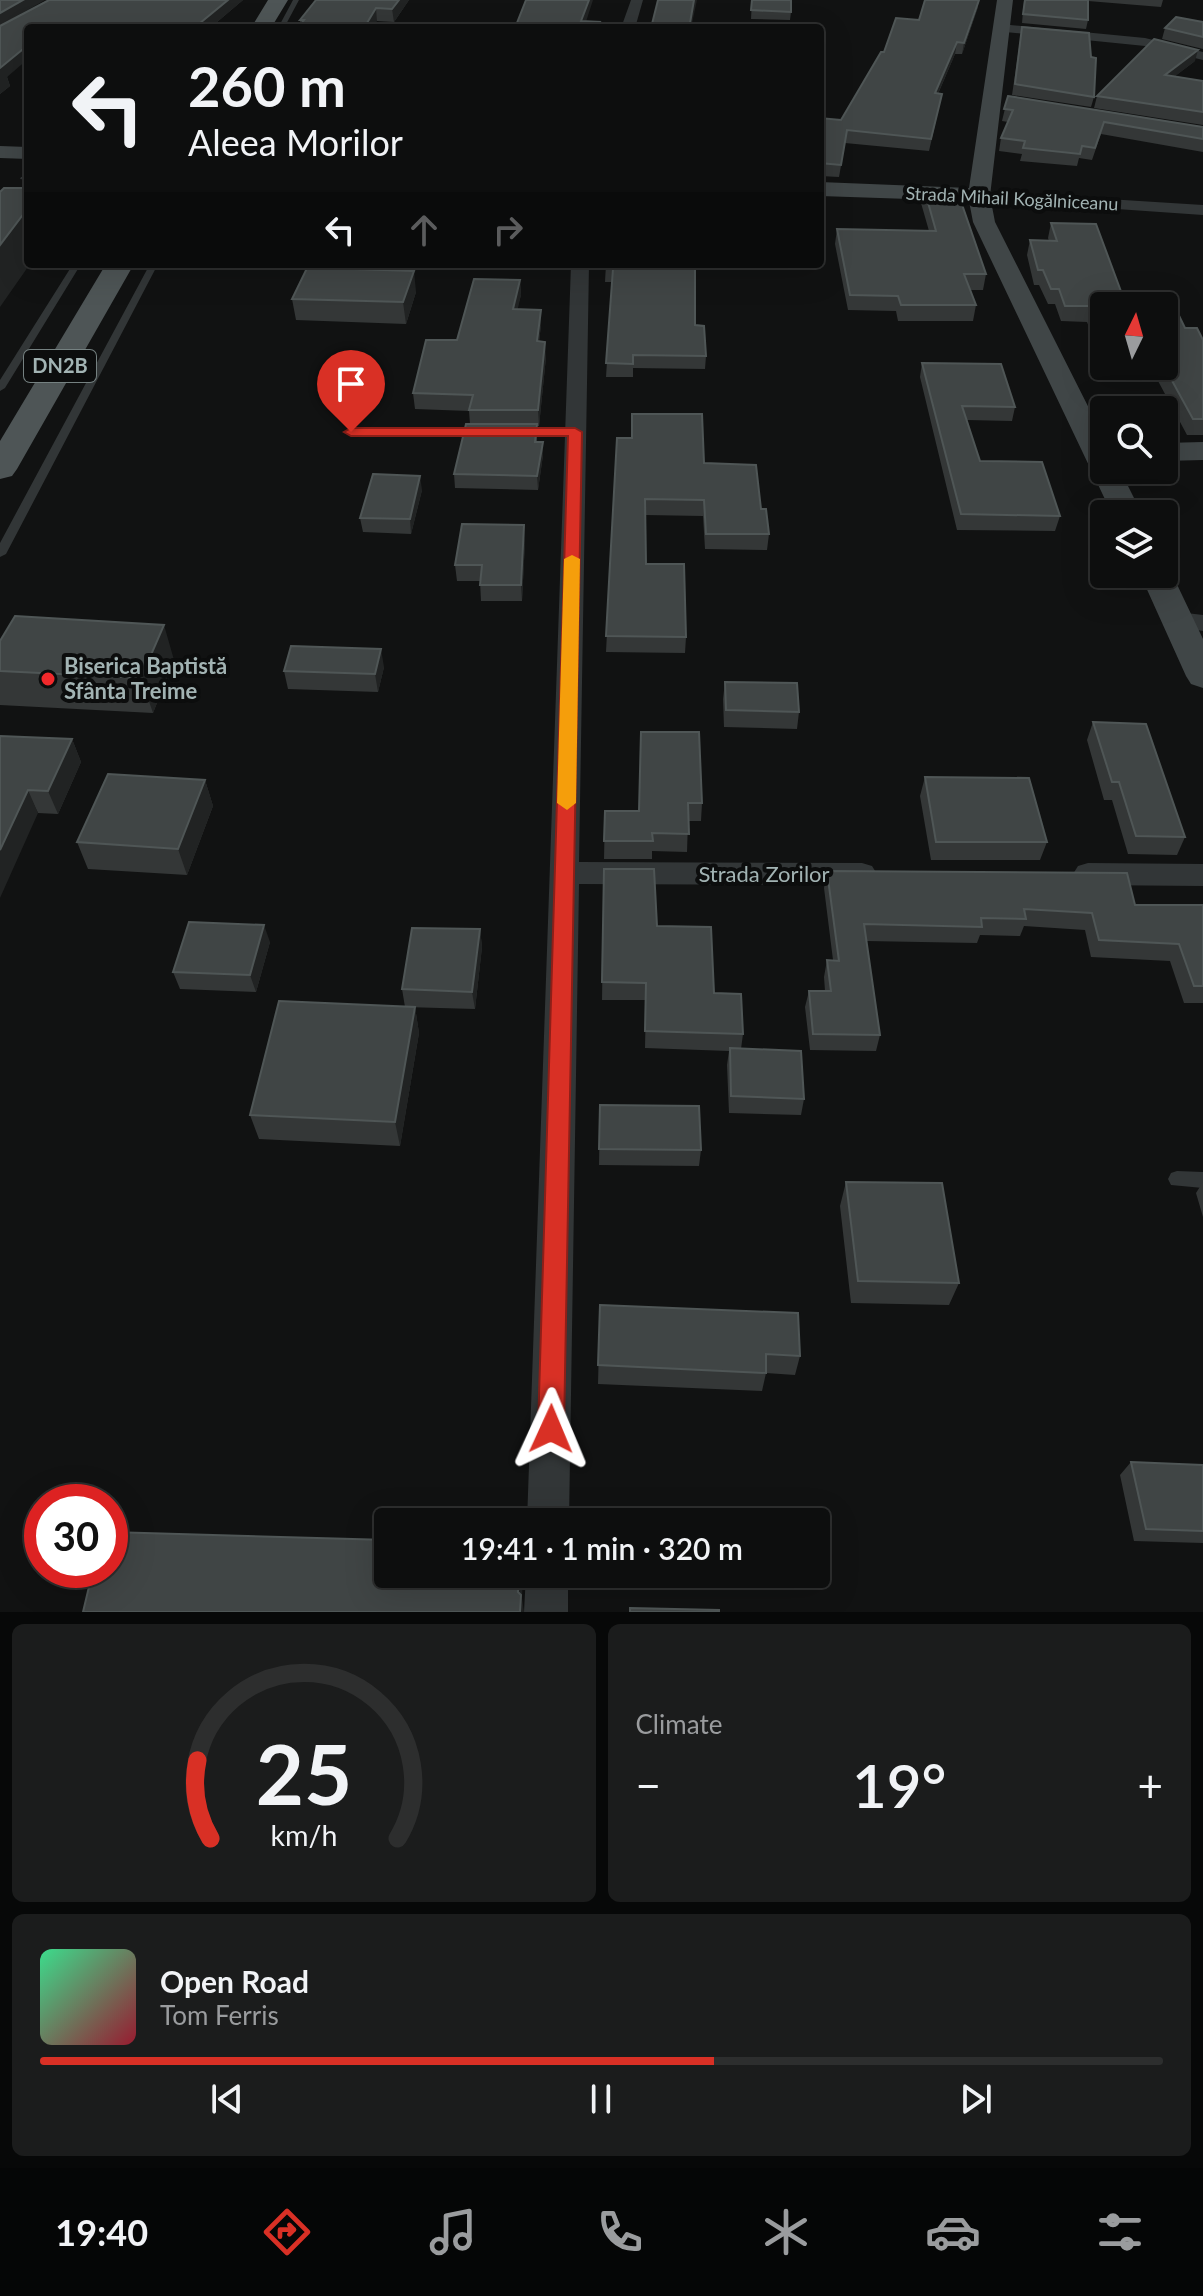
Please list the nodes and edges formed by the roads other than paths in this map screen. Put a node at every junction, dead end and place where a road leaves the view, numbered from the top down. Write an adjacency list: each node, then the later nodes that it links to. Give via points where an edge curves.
1 (278, 0): 5 (main road)
2 (296, 0): 6 (lane)
3 (637, 0): 7 (street)
4 (1005, 0): 8 (street)
5 (263, 24)
6 (283, 24)
7 (629, 24)
8 (1000, 28): 9 (street, via 1145,42); 13 (street, via 997,99)
9 (1203, 56)
10 (0, 152): 11 (street)
11 (24, 153)
12 (824, 189): 13 (street, Strada Mihail Kogălniceanu)
13 (979, 196): 14 (street, Strada Mihail Kogălniceanu); 24 (street, via 984,222)
14 (1203, 210)
15 (75, 268): 19 (lane)
16 (118, 268): 27 (main road, DN2B)
17 (152, 268): 28 (lane)
18 (580, 268): 23 (street)
19 (0, 388)
20 (351, 432): 21 (lane)
21 (495, 432)
22 (511, 432): 23 (lane)
23 (575, 432): 32 (street)
24 (1090, 436)
25 (1203, 451): 26 (street)
26 (1178, 452)
27 (0, 469)
28 (0, 554)
29 (1166, 588): 30 (street)
30 (1191, 622): 31 (street)
31 (1203, 676)
32 (565, 873): 33 (street, Strada Zorilor); 38 (street)
33 (884, 874)
34 (1059, 874): 35 (street)
35 (1203, 875)
36 (1177, 1179): 37 (lane)
37 (1203, 1180)
38 (548, 1508)
39 (547, 1588): 40 (street)
40 (546, 1612)

